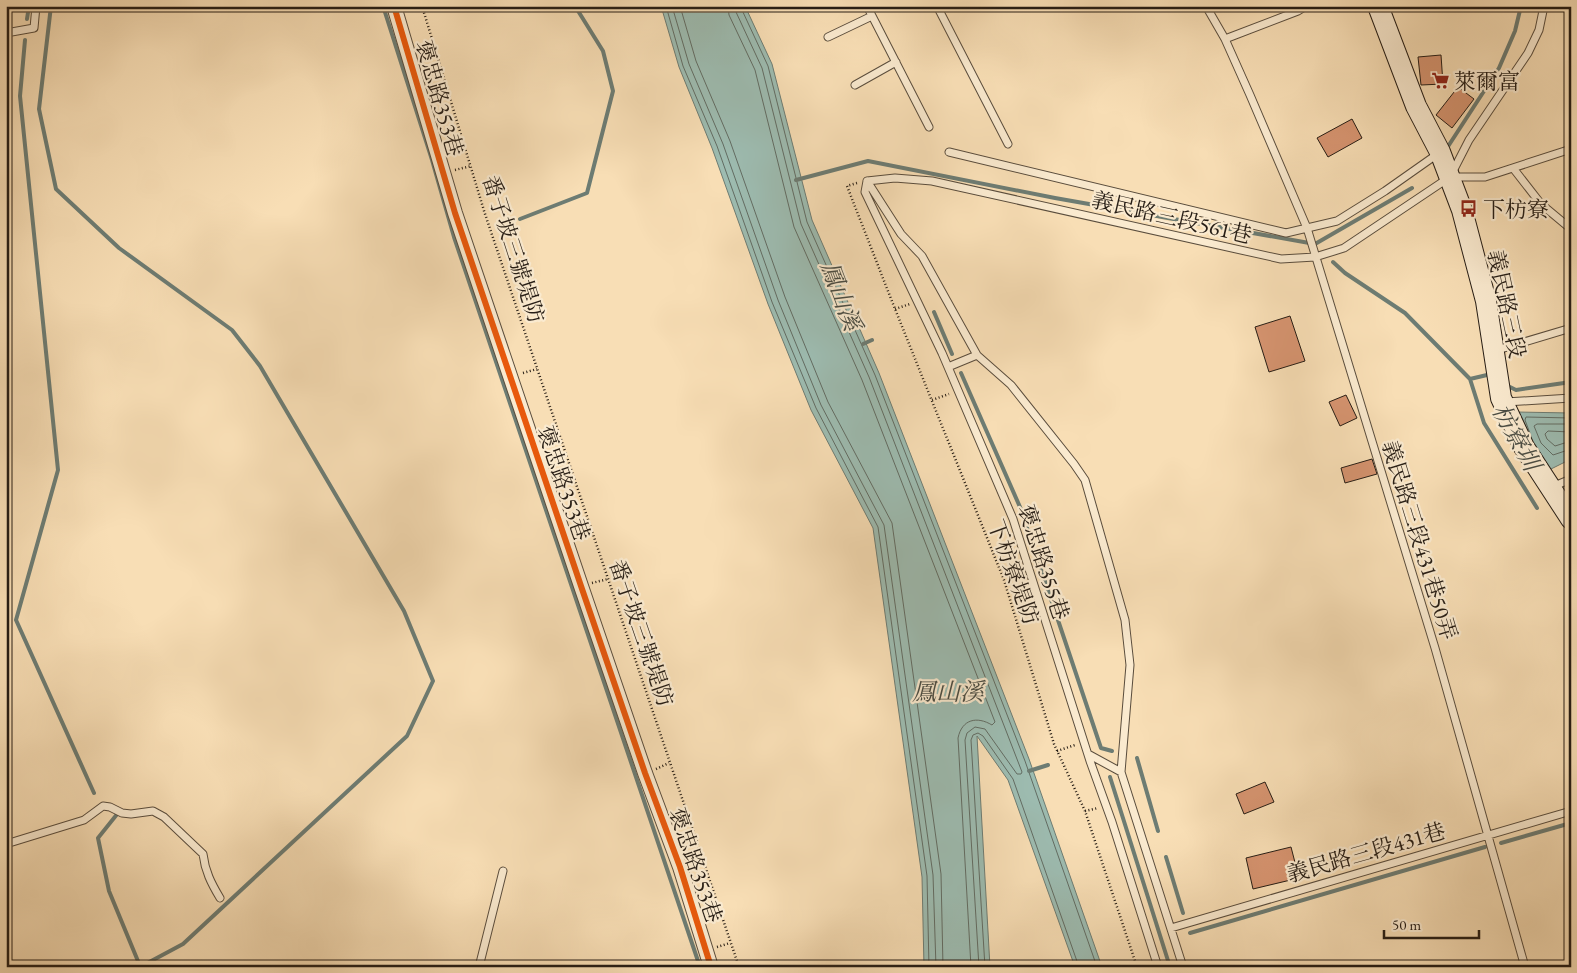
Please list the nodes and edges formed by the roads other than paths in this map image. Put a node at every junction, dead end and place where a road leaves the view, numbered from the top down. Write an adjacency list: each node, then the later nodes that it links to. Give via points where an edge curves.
1 (36, 6): 10 (lane, via 34,28)
2 (394, 6): 44 (street, 褒忠路353巷, via 458,222 571,559 680,867)
3 (867, 6): 9 (lane)
4 (937, 6): 16 (lane)
5 (1206, 6): 12 (lane, 義民路三段431巷50弄)
6 (1306, 6): 12 (lane)
7 (1378, 6): 19 (main road, 義民路三段, via 1416,106)
8 (1544, 6): 21 (lane, via 1539,30 1528,53 1469,140)
9 (872, 16): 11 (lane); 13 (lane)
10 (6, 34)
11 (828, 37)
12 (1225, 40): 23 (lane, 義民路三段431巷50弄)
13 (896, 62): 14 (lane); 15 (lane)
14 (854, 85)
15 (929, 127)
16 (1008, 144)
17 (1571, 149): 20 (lane)
18 (949, 152): 23 (lane, 義民路三段561巷, via 1286,233)
19 (1440, 152): 21 (main road, 義民路三段); 23 (lane, 義民路三段561巷, via 1337,221)
20 (1513, 168): 21 (lane, via 1484,177); 24 (lane, via 1541,204)
21 (1450, 177): 25 (lane, 義民路三段561巷, via 1344,248); 27 (main road, 義民路三段, via 1486,302)
22 (866, 181): 25 (lane, 義民路三段561巷, via 895,178 932,181 1282,259); 28 (lane, via 901,234 922,256); 29 (lane, 褒忠路355巷, via 865,192)
23 (1307, 228): 25 (lane, 義民路三段431巷50弄)
24 (1571, 229)
25 (1315, 257): 38 (lane, 義民路三段431巷50弄, via 1435,648)
26 (1571, 328): 27 (lane)
27 (1494, 351): 31 (main road, 義民路三段)
28 (977, 355): 29 (lane); 36 (lane, via 1011,385 1085,480 1125,620 1130,666)
29 (948, 367): 35 (lane, 褒忠路355巷, via 1013,519)
30 (1571, 398): 31 (lane)
31 (1503, 402): 33 (main road, 義民路三段, via 1524,447)
32 (1571, 479): 33 (lane)
33 (1551, 487): 34 (main road, 義民路三段)
34 (1571, 519)
35 (1088, 754): 36 (lane); 45 (lane, 褒忠路355巷)
36 (1121, 772): 42 (lane)
37 (1571, 811): 38 (lane, 義民路三段431巷)
38 (1487, 835): 42 (lane, 義民路三段431巷); 47 (lane, 義民路三段431巷50弄)
39 (6, 844): 41 (lane, via 84,820 103,806 131,814 153,811 164,817 203,854 205,869)
40 (503, 871): 43 (lane)
41 (220, 898)
42 (1171, 928): 46 (lane)
43 (480, 967)
44 (711, 967)
45 (1158, 967)
46 (1183, 967)
47 (1525, 967)

